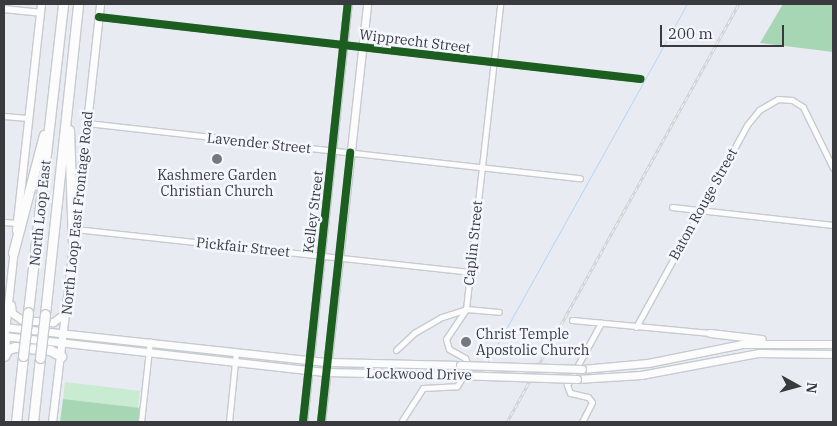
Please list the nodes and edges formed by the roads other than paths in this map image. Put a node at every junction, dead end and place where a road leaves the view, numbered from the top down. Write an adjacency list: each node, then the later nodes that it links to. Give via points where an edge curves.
1 (41, 4): 9 (main road)
2 (63, 4): 15 (highway, North Loop East)
3 (78, 4): 16 (highway, North Loop East)
4 (100, 4): 10 (main road, North Loop East Frontage Road)
5 (348, 4): 11 (main road, Kelley Street)
6 (367, 4): 12 (main road)
7 (500, 4): 13 (street, Caplin Street)
8 (4, 10): 9 (street)
9 (40, 14): 18 (main road)
10 (99, 16): 11 (street, Wipprecht Street); 19 (main road, North Loop East Frontage Road)
11 (344, 45): 12 (street, Wipprecht Street); 20 (main road, Kelley Street)
12 (362, 47): 13 (street, Wipprecht Street); 21 (main road)
13 (493, 62): 14 (street, Wipprecht Street); 22 (street, Caplin Street)
14 (640, 79)
15 (52, 103): 32 (highway); 65 (highway, North Loop East, bridge)
16 (67, 111): 31 (highway); 66 (highway, North Loop East, bridge)
17 (4, 116): 18 (street)
18 (28, 118): 28 (main road)
19 (87, 124): 20 (street, Lavender Street); 30 (main road, North Loop East Frontage Road)
20 (333, 151): 21 (street, Lavender Street); 33 (main road, Kelley Street)
21 (350, 153): 22 (street, Lavender Street); 34 (main road)
22 (482, 167): 24 (street, Lavender Street); 35 (street, Caplin Street)
23 (833, 168): 26 (street, Baton Rouge Street, via 803,108 786,100 767,104 748,124)
24 (580, 178)
25 (672, 207): 26 (street)
26 (700, 211): 29 (street); 42 (street, Baton Rouge Street)
27 (4, 222): 28 (street)
28 (16, 223): 32 (main road)
29 (833, 225)
30 (75, 229): 31 (main road, North Loop East Frontage Road); 33 (street, Pickfair Street)
31 (73, 242): 39 (main road, North Loop East Frontage Road)
32 (13, 253): 36 (main road)
33 (321, 256): 34 (street, Pickfair Street); 60 (main road, Kelley Street)
34 (339, 258): 35 (street, Pickfair Street); 62 (main road)
35 (470, 272): 37 (street, Caplin Street)
36 (10, 288): 39 (main road, via 11,312 18,318 53,322); 43 (main road)
37 (466, 309): 38 (street, Lockwood Drive); 53 (street, Lockwood Drive, via 430,323); 72 (street, Caplin Street, via 446,339 449,349 469,364 460,383 454,387 423,388)
38 (499, 312)
39 (65, 315): 45 (main road, North Loop East Frontage Road); 46 (main road)
40 (572, 320): 41 (street)
41 (601, 323): 42 (street); 73 (street, via 567,385 570,393 588,397 592,402)
42 (636, 327): 44 (street)
43 (4, 332): 45 (main road, Lockwood Drive); 49 (main road, Lockwood Drive); 56 (highway)
44 (710, 333): 48 (main road); 52 (main road, via 715,341)
45 (63, 334): 46 (main road, Lockwood Drive); 49 (main road, North Loop East Frontage Road)
46 (75, 335): 47 (main road, Lockwood Drive)
47 (150, 341): 54 (street); 55 (main road, Lockwood Drive)
48 (785, 342): 50 (main road, Lockwood Drive); 51 (main road, Lockwood Drive)
49 (62, 344): 54 (main road, Lockwood Drive); 59 (main road, North Loop East Frontage Road)
50 (737, 344): 52 (main road, Lockwood Drive); 58 (main road)
51 (833, 344)
52 (714, 348): 62 (main road, Lockwood Drive, bridge, via 648,363 582,369)
53 (396, 350)
54 (148, 352): 61 (main road, Lockwood Drive); 68 (street)
55 (236, 352): 60 (main road, Lockwood Drive); 61 (street)
56 (4, 354): 59 (highway, via 15,346 50,350)
57 (833, 354): 58 (main road, Lockwood Drive)
58 (739, 355): 64 (main road, Lockwood Drive, bridge, via 641,375 576,379)
59 (61, 356): 67 (main road, North Loop East Frontage Road)
60 (310, 360): 62 (main road, Lockwood Drive); 63 (main road, Kelley Street)
61 (235, 362): 63 (main road, Lockwood Drive); 69 (street)
62 (328, 362): 64 (main road)
63 (309, 370): 64 (main road, Lockwood Drive); 70 (main road, Kelley Street)
64 (326, 372): 71 (main road)
65 (16, 422)
66 (33, 422)
67 (52, 422)
68 (141, 422)
69 (229, 422)
70 (303, 422)
71 (321, 422)
72 (401, 422)
73 (582, 422)

